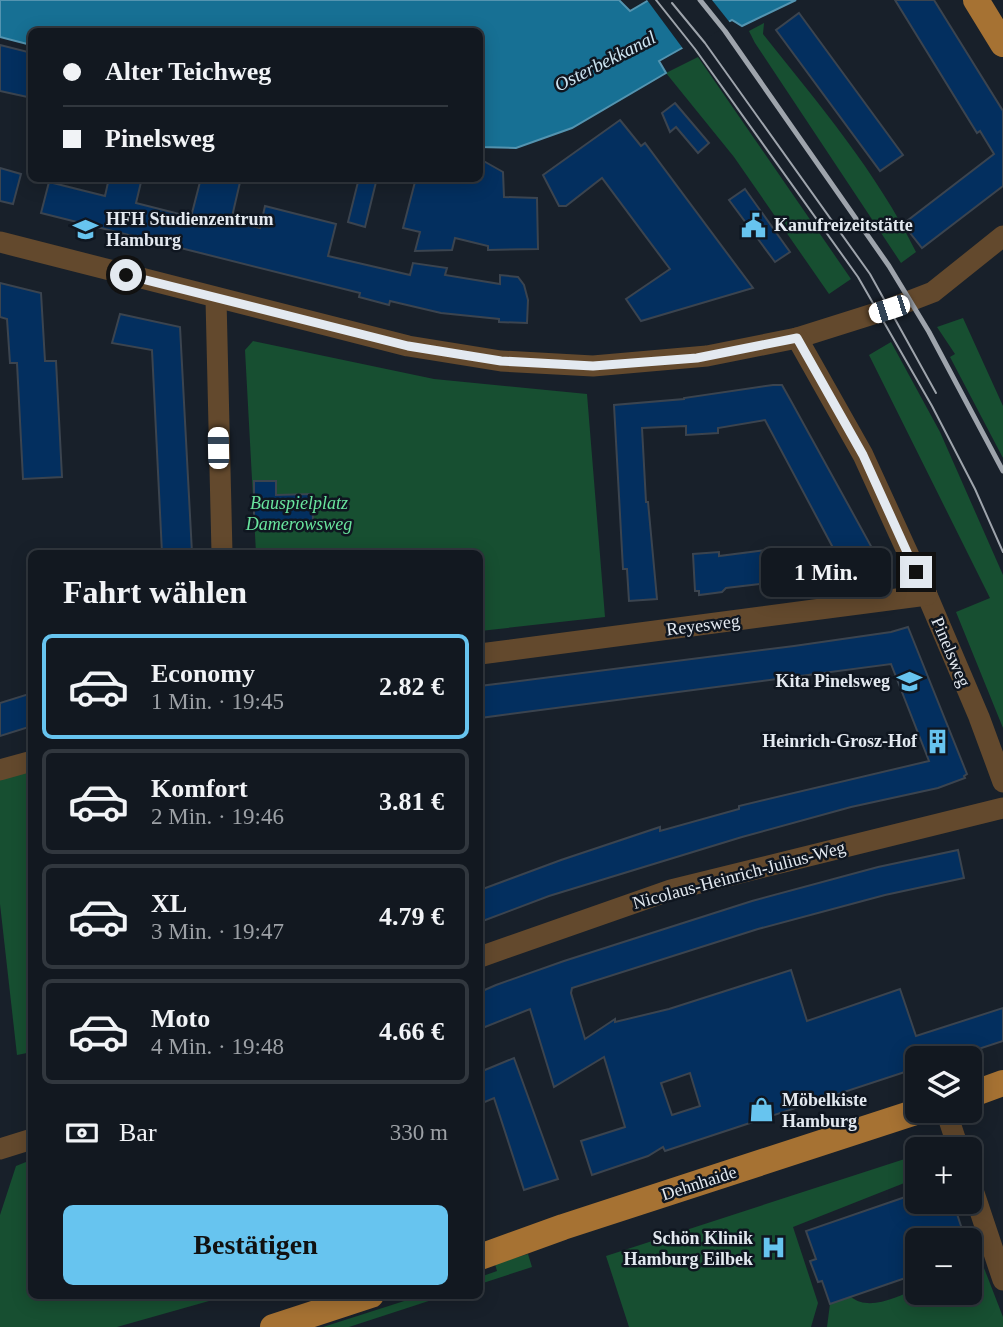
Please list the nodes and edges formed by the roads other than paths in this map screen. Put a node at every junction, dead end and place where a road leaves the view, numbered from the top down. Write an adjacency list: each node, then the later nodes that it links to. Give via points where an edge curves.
1 (976, 0): 2 (main road)
2 (1003, 44)
3 (1003, 236): 6 (street, via 933,292)
4 (0, 242): 5 (street)
5 (216, 299): 6 (street, via 408,346 501,361 593,366 684,359); 7 (street)
6 (797, 338): 8 (street, Pinelsweg, via 863,455)
7 (222, 550)
8 (927, 595): 9 (street, Reyesweg); 12 (street, Pinelsweg)
9 (483, 654)
10 (28, 762): 11 (street)
11 (0, 771)
12 (1003, 782)
13 (1003, 808): 14 (street, Nicolaus-Heinrich-Julius-Weg, via 671,890)
14 (483, 956)
15 (1003, 1083): 16 (main road)
16 (982, 1091)
17 (905, 1116): 21 (main road, Dehnhaide)
18 (28, 1140): 19 (street)
19 (0, 1149)
20 (981, 1214): 22 (street)
21 (483, 1256)
22 (1003, 1280)
23 (359, 1299): 24 (main road)
24 (273, 1327)

